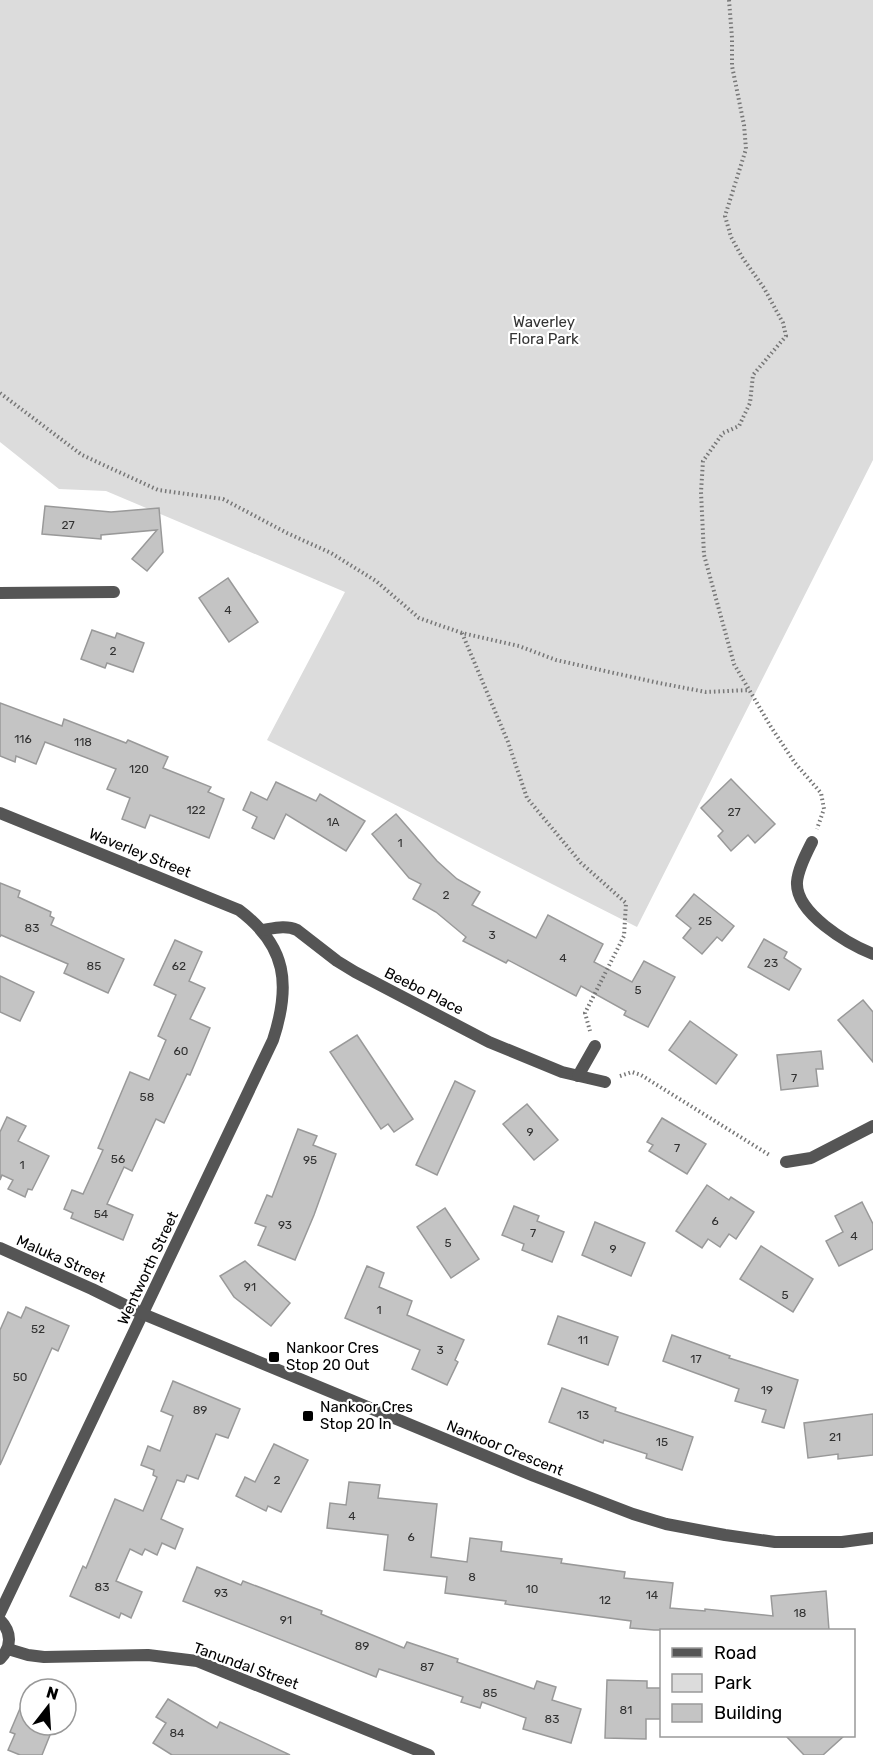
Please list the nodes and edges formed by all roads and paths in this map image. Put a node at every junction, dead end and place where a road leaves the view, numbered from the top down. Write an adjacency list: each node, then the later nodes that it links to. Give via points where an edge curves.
1 (729, 0): 6 (path, via 732,66 746,149 725,216 731,237 764,288 786,336 753,375 750,403 739,426 723,433 703,461 700,492 704,555 734,664)
2 (0, 393): 5 (path, via 82,455 158,490 223,499 331,553 376,581 418,618)
3 (114, 592): 4 (street)
4 (0, 593)
5 (462, 633): 6 (path, via 658,683 706,692); 11 (path, via 527,798 581,863 626,903 624,936 585,1014)
6 (750, 690): 8 (path, via 795,763 821,793 824,809)
7 (0, 813): 9 (street, Waverley Street, via 224,902)
8 (812, 842): 10 (street, via 797,880 802,902 837,935)
9 (263, 930): 12 (street, Beebo Place, via 291,927 337,961 489,1042); 17 (street, Wentworth Street, via 284,977 279,1021)
10 (873, 954)
11 (595, 1046): 12 (street)
12 (578, 1076): 13 (street, Beebo Place)
13 (605, 1082): 15 (path, via 632,1072 641,1075 765,1154)
14 (873, 1126): 15 (street, via 812,1158)
15 (786, 1162)
16 (0, 1248): 17 (street, Maluka Street)
17 (143, 1314): 18 (street, Nankoor Crescent, via 633,1514 666,1524 775,1542); 19 (street, Wentworth Street)
18 (873, 1538)
19 (0, 1613)
20 (0, 1620): 21 (street, via 7,1628)
21 (8, 1648): 22 (street); 23 (street, Tanundal Street, via 44,1657 148,1655 197,1661)
22 (0, 1659)
23 (429, 1755)

